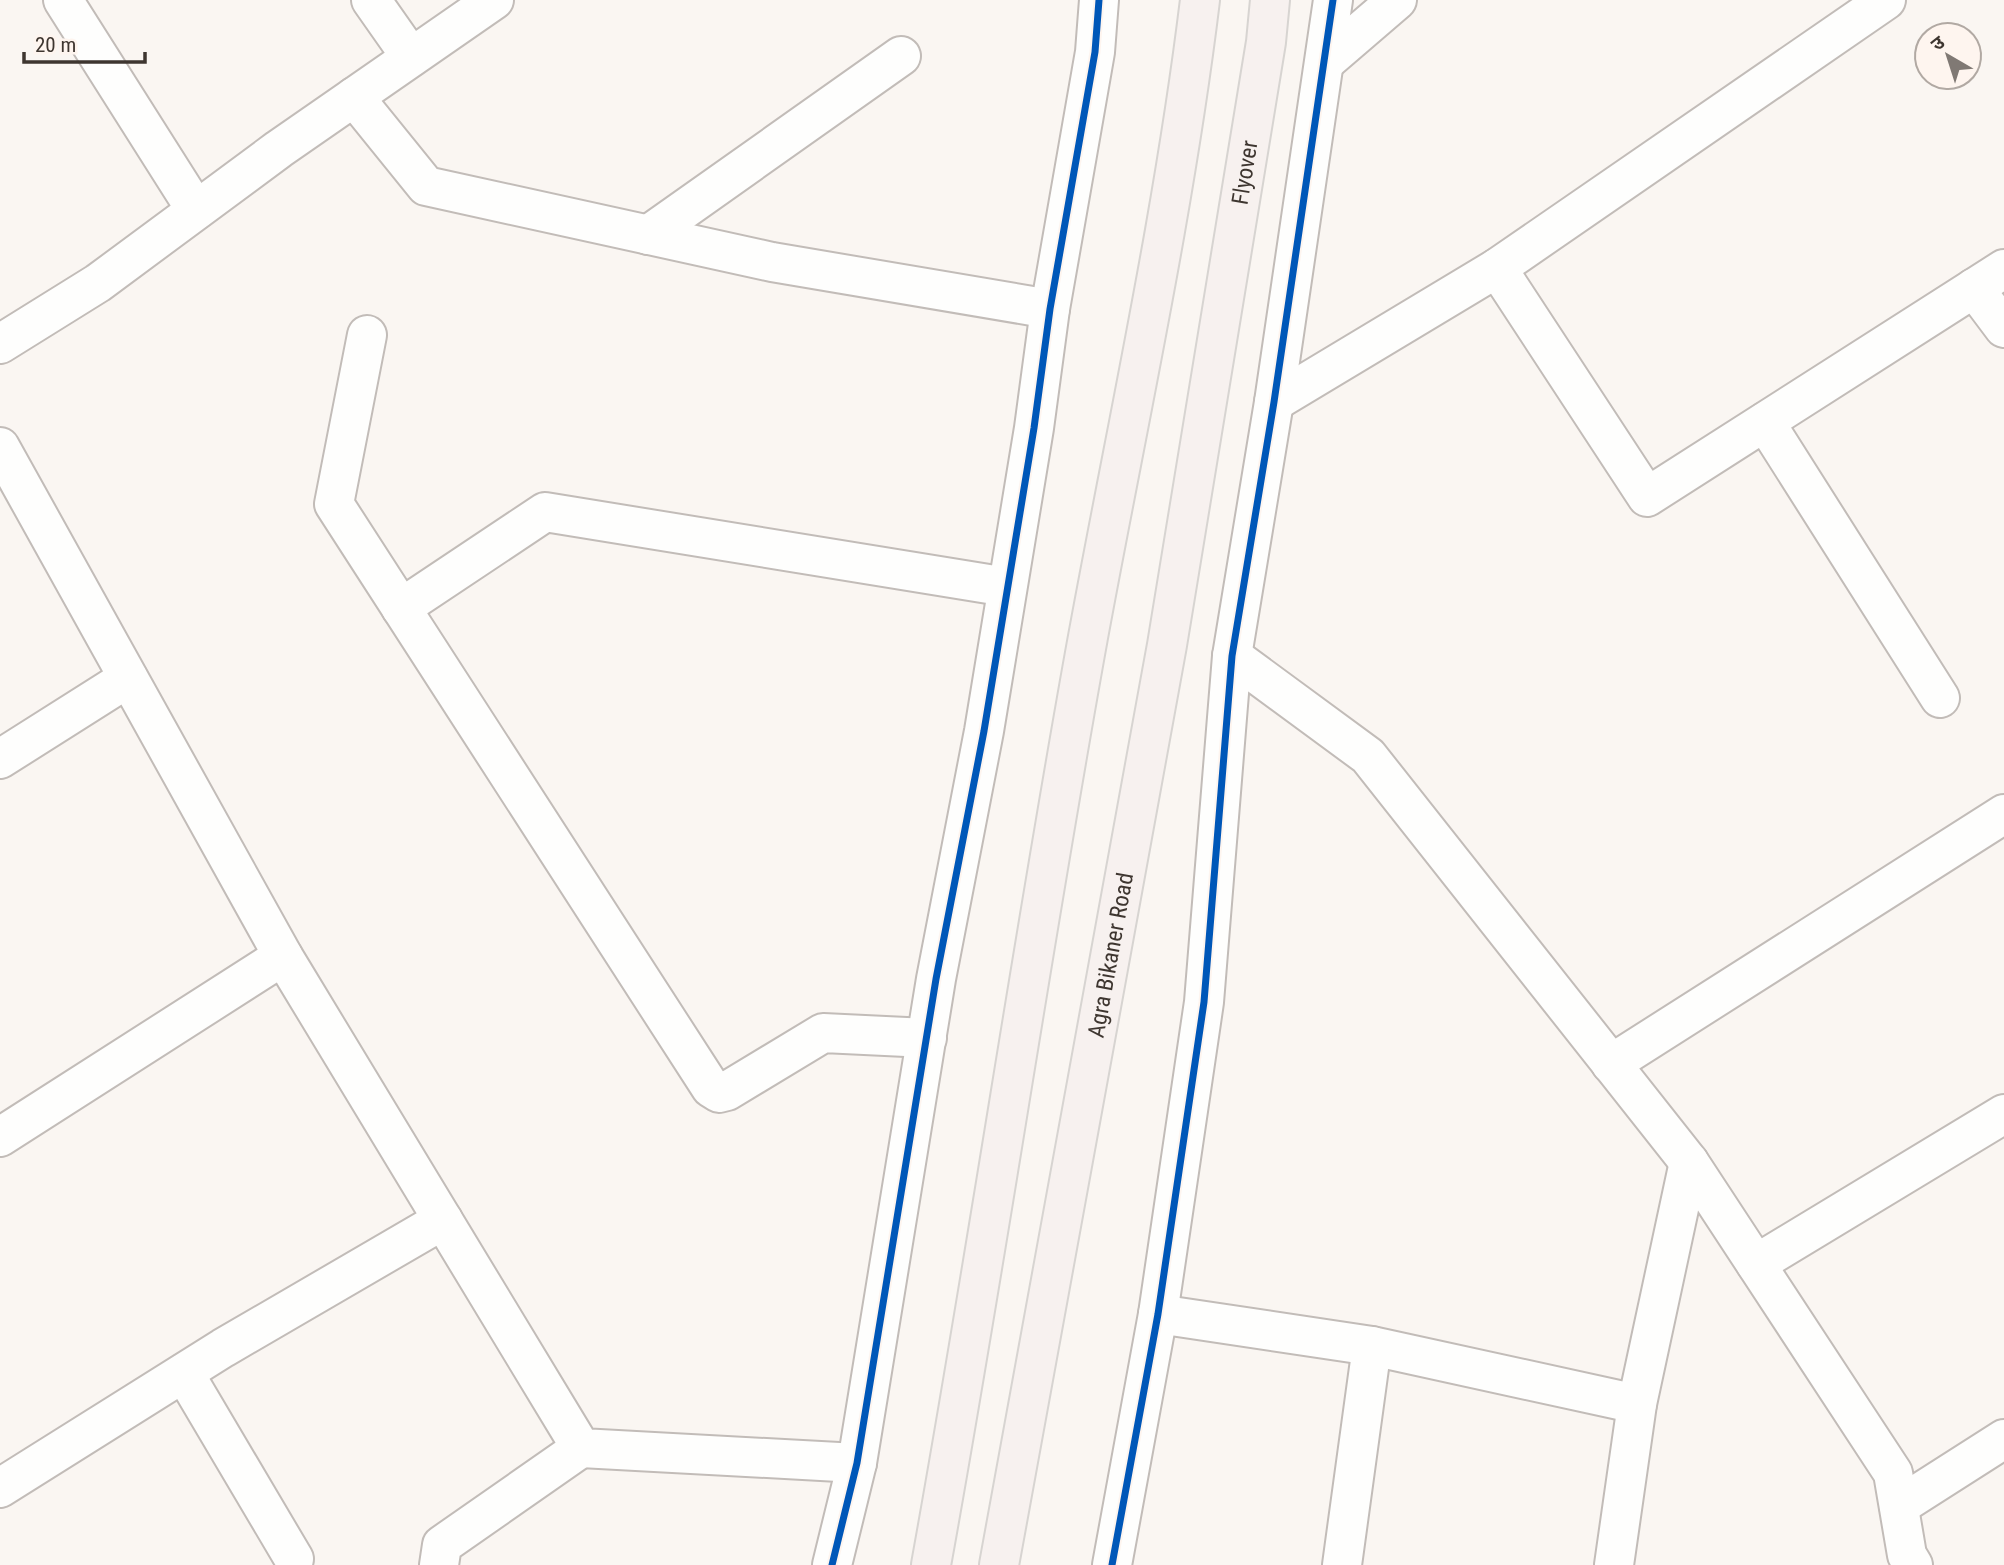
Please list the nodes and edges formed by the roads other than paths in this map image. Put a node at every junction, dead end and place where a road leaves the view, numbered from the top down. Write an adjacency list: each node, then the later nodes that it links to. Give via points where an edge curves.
1 (63, 0): 14 (street)
2 (372, 0): 11 (street)
3 (494, 0): 11 (street)
4 (1099, 0): 18 (street)
5 (1199, 0): 53 (highway, via 1147,336 1088,638)
6 (1270, 0): 22 (highway, Flyover)
7 (1333, 0): 12 (street)
8 (1398, 0): 12 (street)
9 (1886, 0): 16 (street)
10 (901, 56): 15 (street)
11 (411, 57): 13 (street)
12 (1326, 61): 23 (street)
13 (354, 97): 14 (street); 15 (street, via 426,186)
14 (196, 210): 21 (street, via 98,283)
15 (648, 235): 18 (street, via 772,262)
16 (1497, 268): 23 (street); 24 (street, via 1647,497)
17 (1989, 278): 19 (street); 24 (street)
18 (1050, 309): 26 (street)
19 (2004, 328)
20 (367, 335): 27 (street, via 334,504)
21 (0, 344)
22 (1216, 344): 54 (highway, Agra Bikaner Road, via 1167,645)
23 (1275, 402): 28 (street)
24 (1765, 422): 30 (street)
25 (0, 447): 29 (street)
26 (1007, 587): 27 (street, via 545,512); 34 (street)
27 (401, 608): 34 (street, via 711,1088 727,1091 823,1033)
28 (1232, 656): 35 (street, via 1368,756); 41 (street, via 1204,1002)
29 (128, 678): 31 (street); 33 (street)
30 (1940, 698)
31 (0, 759)
32 (2004, 814): 35 (street)
33 (283, 956): 37 (street); 39 (street)
34 (927, 1038): 47 (street)
35 (1611, 1064): 38 (street)
36 (2004, 1114): 40 (street)
37 (0, 1137)
38 (1689, 1161): 40 (street); 44 (street)
39 (443, 1220): 43 (street); 46 (street)
40 (1756, 1264): 49 (street, via 1893,1473)
41 (1157, 1314): 42 (street); 55 (street)
42 (1372, 1346): 44 (street); 56 (street)
43 (184, 1373): 48 (street); 50 (street)
44 (1637, 1404): 57 (street)
45 (2004, 1439): 49 (street)
46 (581, 1448): 47 (street); 51 (street, via 442,1545)
47 (857, 1464): 52 (street)
48 (0, 1488)
49 (1899, 1506): 58 (street, via 1907,1555)
50 (294, 1559)
51 (439, 1565)
52 (832, 1565)
53 (931, 1565)
54 (999, 1565)
55 (1112, 1565)
56 (1342, 1565)
57 (1614, 1565)
58 (1913, 1565)

